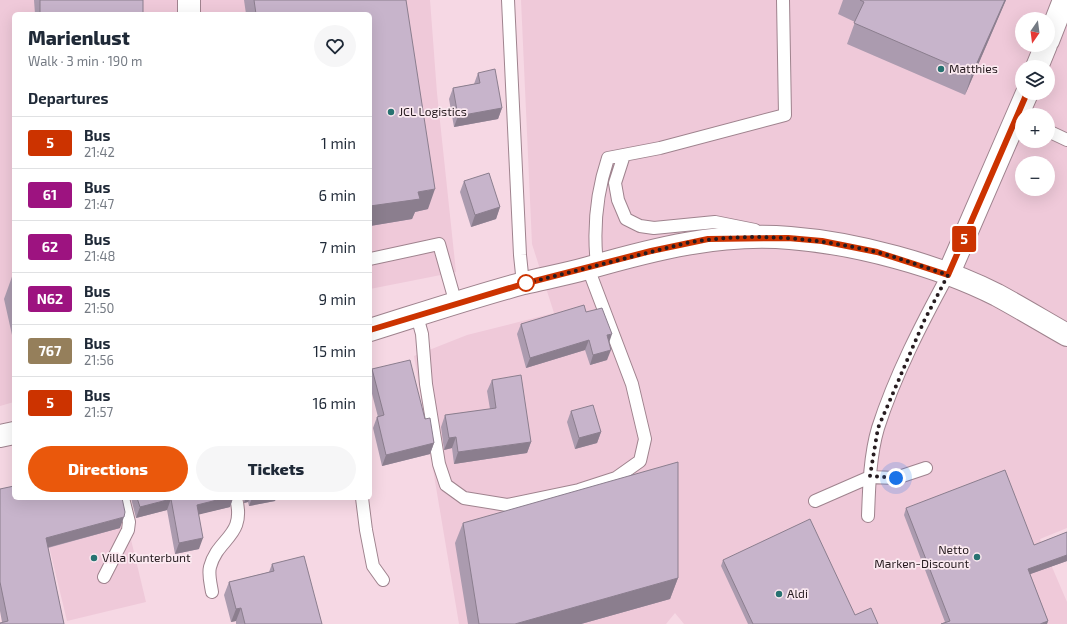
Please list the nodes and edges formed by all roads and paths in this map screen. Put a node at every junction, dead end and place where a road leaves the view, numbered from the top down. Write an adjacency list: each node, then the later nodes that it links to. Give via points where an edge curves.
1 (189, 0): 5 (street)
2 (508, 0): 15 (lane)
3 (783, 0): 10 (lane, via 786,115)
4 (1064, 0): 6 (street)
5 (190, 12)
6 (1055, 23)
7 (1015, 128): 14 (street)
8 (1055, 134): 9 (lane)
9 (1067, 140)
10 (624, 155): 11 (lane, via 615,183 618,200 626,219 640,226 654,228 715,222); 13 (lane, via 608,158 603,173 596,210)
11 (788, 238): 13 (street, via 708,239); 14 (street, via 822,241 877,252)
12 (372, 259): 16 (lane, via 439,244)
13 (592, 266): 15 (street); 17 (lane, via 632,384 645,439 640,461 616,478 579,490 507,505 464,498 446,484 439,464 426,384 422,334)
14 (948, 275): 19 (street, via 996,295); 23 (lane, via 924,321 878,428)
15 (523, 284): 16 (street)
16 (456, 304): 17 (street)
17 (417, 316): 18 (street)
18 (372, 329)
19 (1067, 335)
20 (12, 433): 21 (street)
21 (0, 436)
22 (926, 468): 23 (lane, via 896,478)
23 (870, 476): 27 (lane); 28 (lane)
24 (124, 500): 29 (lane, via 129,522 128,530)
25 (236, 500): 31 (lane, via 238,522 231,536 218,549 209,569)
26 (362, 500): 30 (lane, via 373,566)
27 (815, 501)
28 (868, 516)
29 (104, 577)
30 (383, 580)
31 (212, 592)

